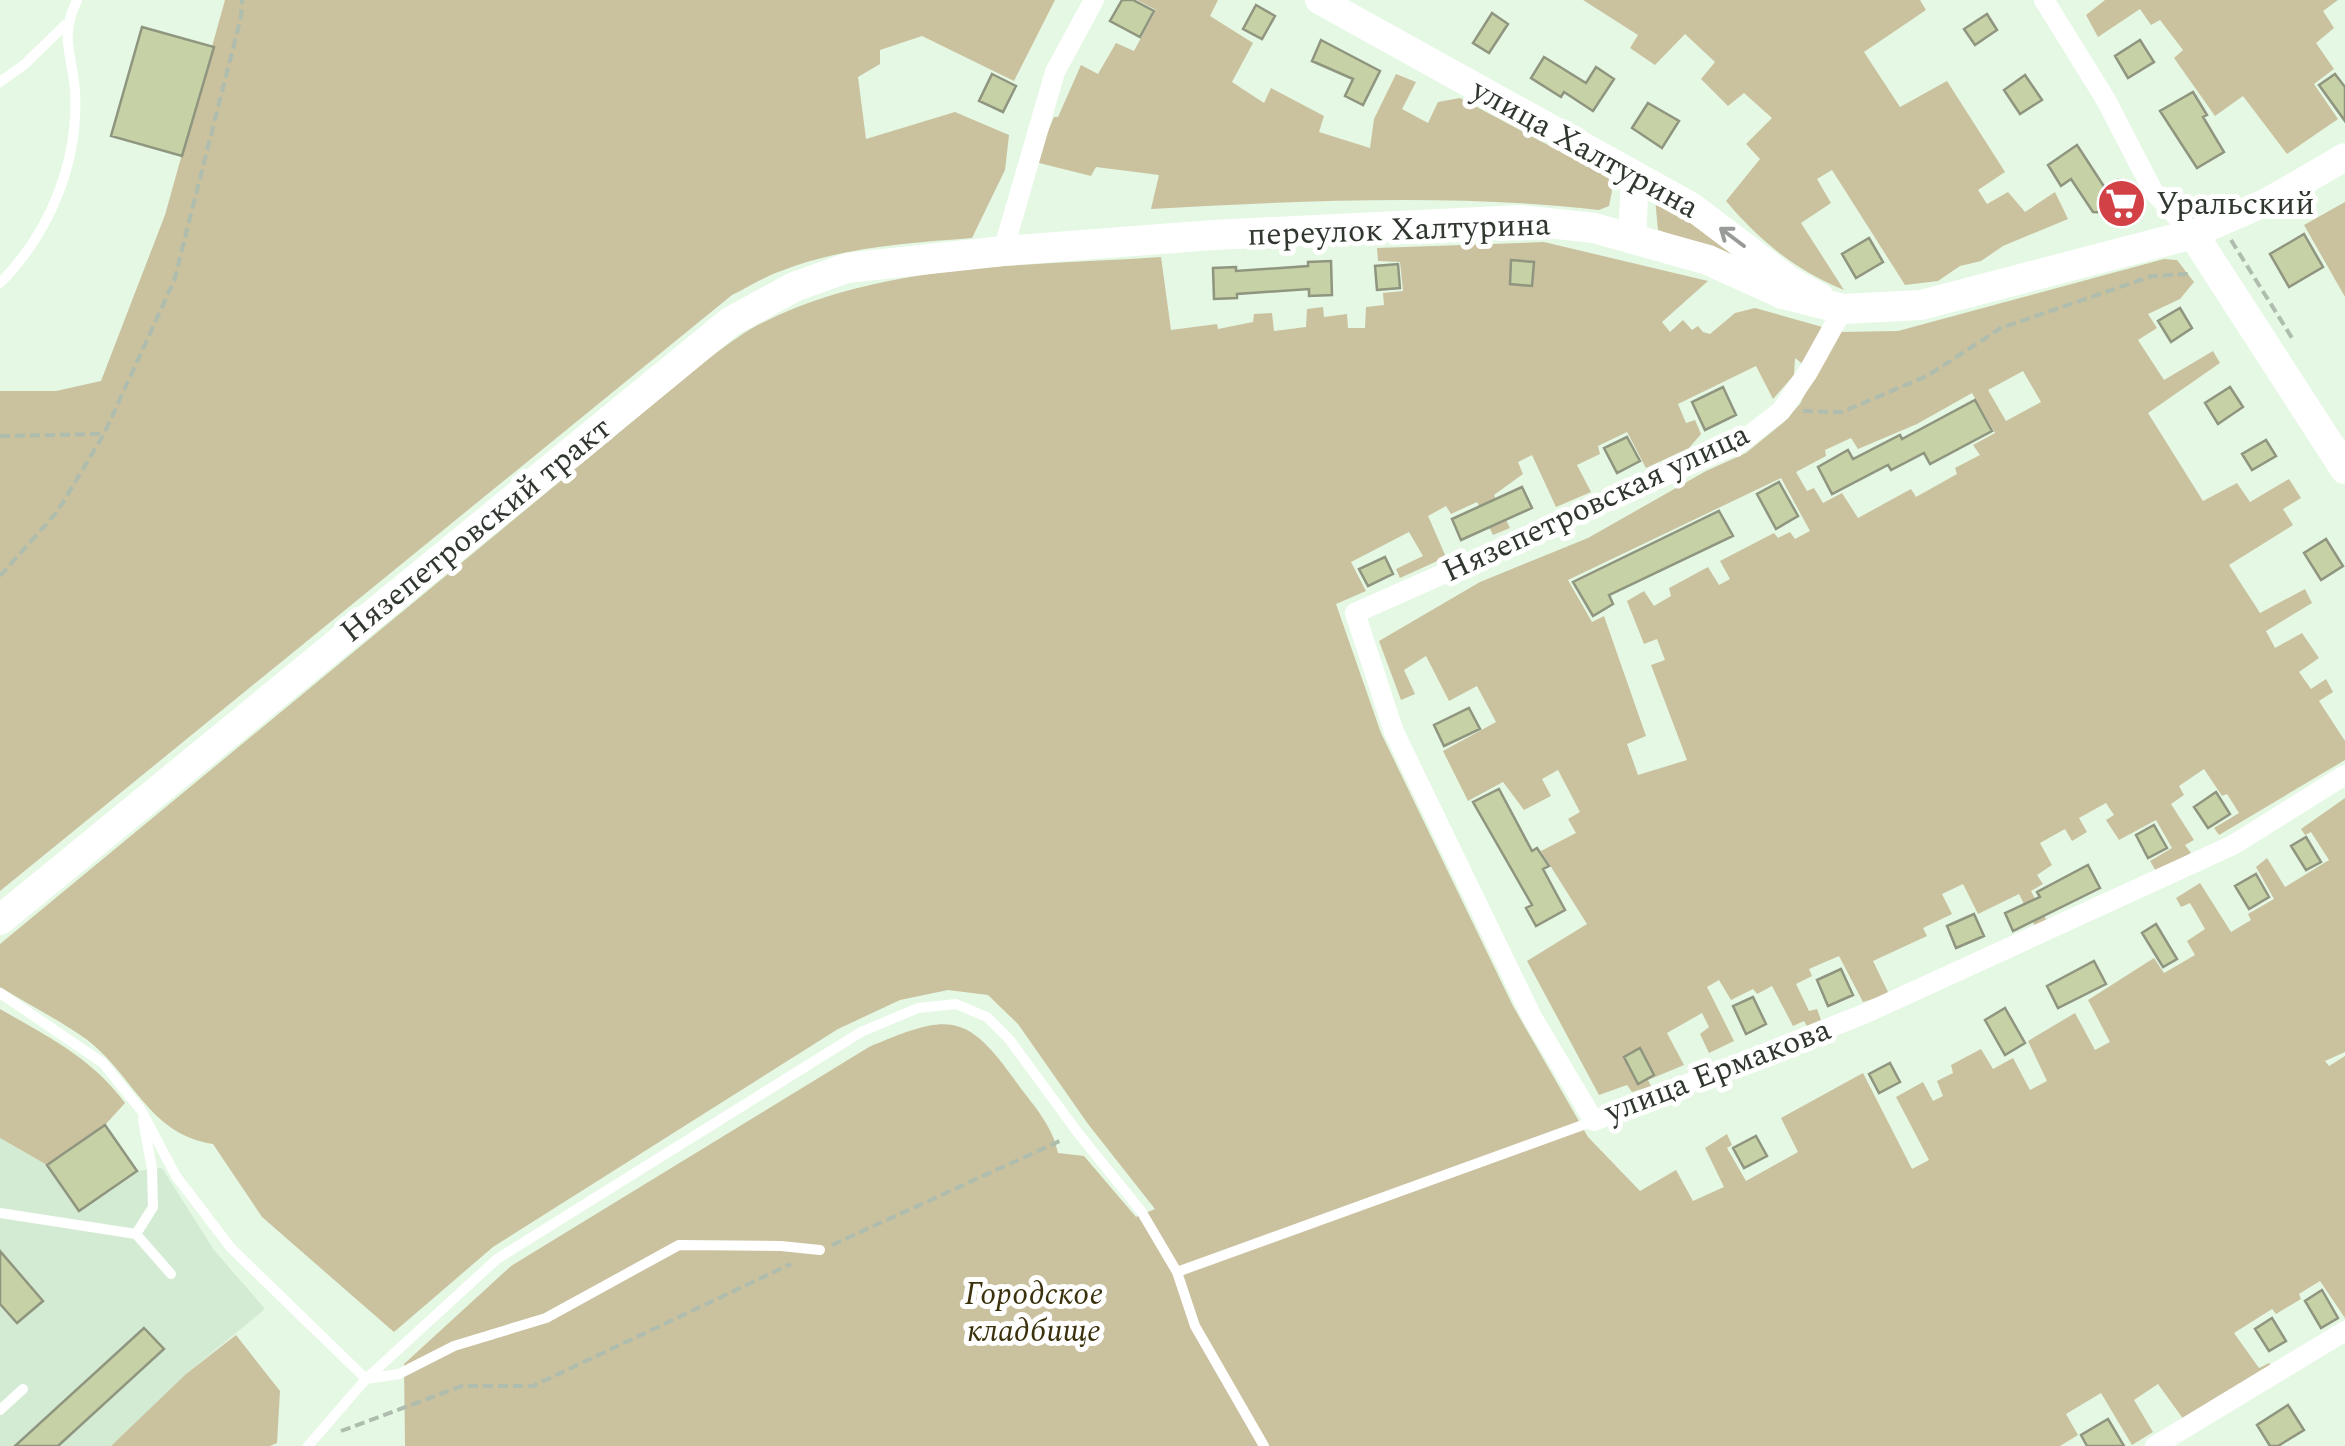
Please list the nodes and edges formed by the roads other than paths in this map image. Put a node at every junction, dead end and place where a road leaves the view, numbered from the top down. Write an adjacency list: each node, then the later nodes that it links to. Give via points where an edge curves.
1 (78, 0): 5 (lane)
2 (1094, 0): 11 (street, via 1055,72)
3 (1319, 0): 8 (street, улица Халтурина)
4 (2044, 0): 9 (street, via 2153,192)
5 (66, 25): 6 (lane); 12 (lane, via 75,93 72,148 50,214)
6 (0, 82)
7 (2345, 157): 9 (street)
8 (1636, 176): 10 (street); 13 (street, улица Халтурина, one-way to 8)
9 (2206, 228): 13 (main road, переулок Халтурина, via 1921,305); 14 (main road, via 2218,272)
10 (1632, 239): 11 (main road, переулок Халтурина, via 1521,220); 13 (main road, переулок Халтурина)
11 (1003, 250): 17 (main road, Нязепетровский тракт, via 848,268 794,287 730,322)
12 (0, 282)
13 (1842, 309): 15 (street, Нязепетровская улица, via 1781,411 1742,442)
14 (2345, 468)
15 (1354, 613): 20 (street, улица Ермакова, via 1394,732 1532,1017)
16 (2345, 775): 20 (street, улица Ермакова, via 2233,845 1864,1014)
17 (0, 920)
18 (0, 993): 19 (lane, via 103,1063)
19 (141, 1110): 22 (lane, via 153,1207); 27 (lane, via 176,1176 232,1248)
20 (1594, 1121): 24 (lane)
21 (0, 1213): 22 (lane)
22 (136, 1234): 25 (lane)
23 (820, 1250): 27 (lane, via 679,1246 546,1318 454,1346 399,1374)
24 (1177, 1272): 27 (lane, via 1142,1211 1009,1039 987,1017 956,1004 918,1008 861,1032 497,1259); 31 (lane, via 1195,1326)
25 (171, 1274)
26 (2345, 1331): 32 (street)
27 (366, 1379): 30 (lane)
28 (23, 1389): 29 (lane)
29 (0, 1410)
30 (312, 1443)
31 (1264, 1446)
32 (2155, 1446)

